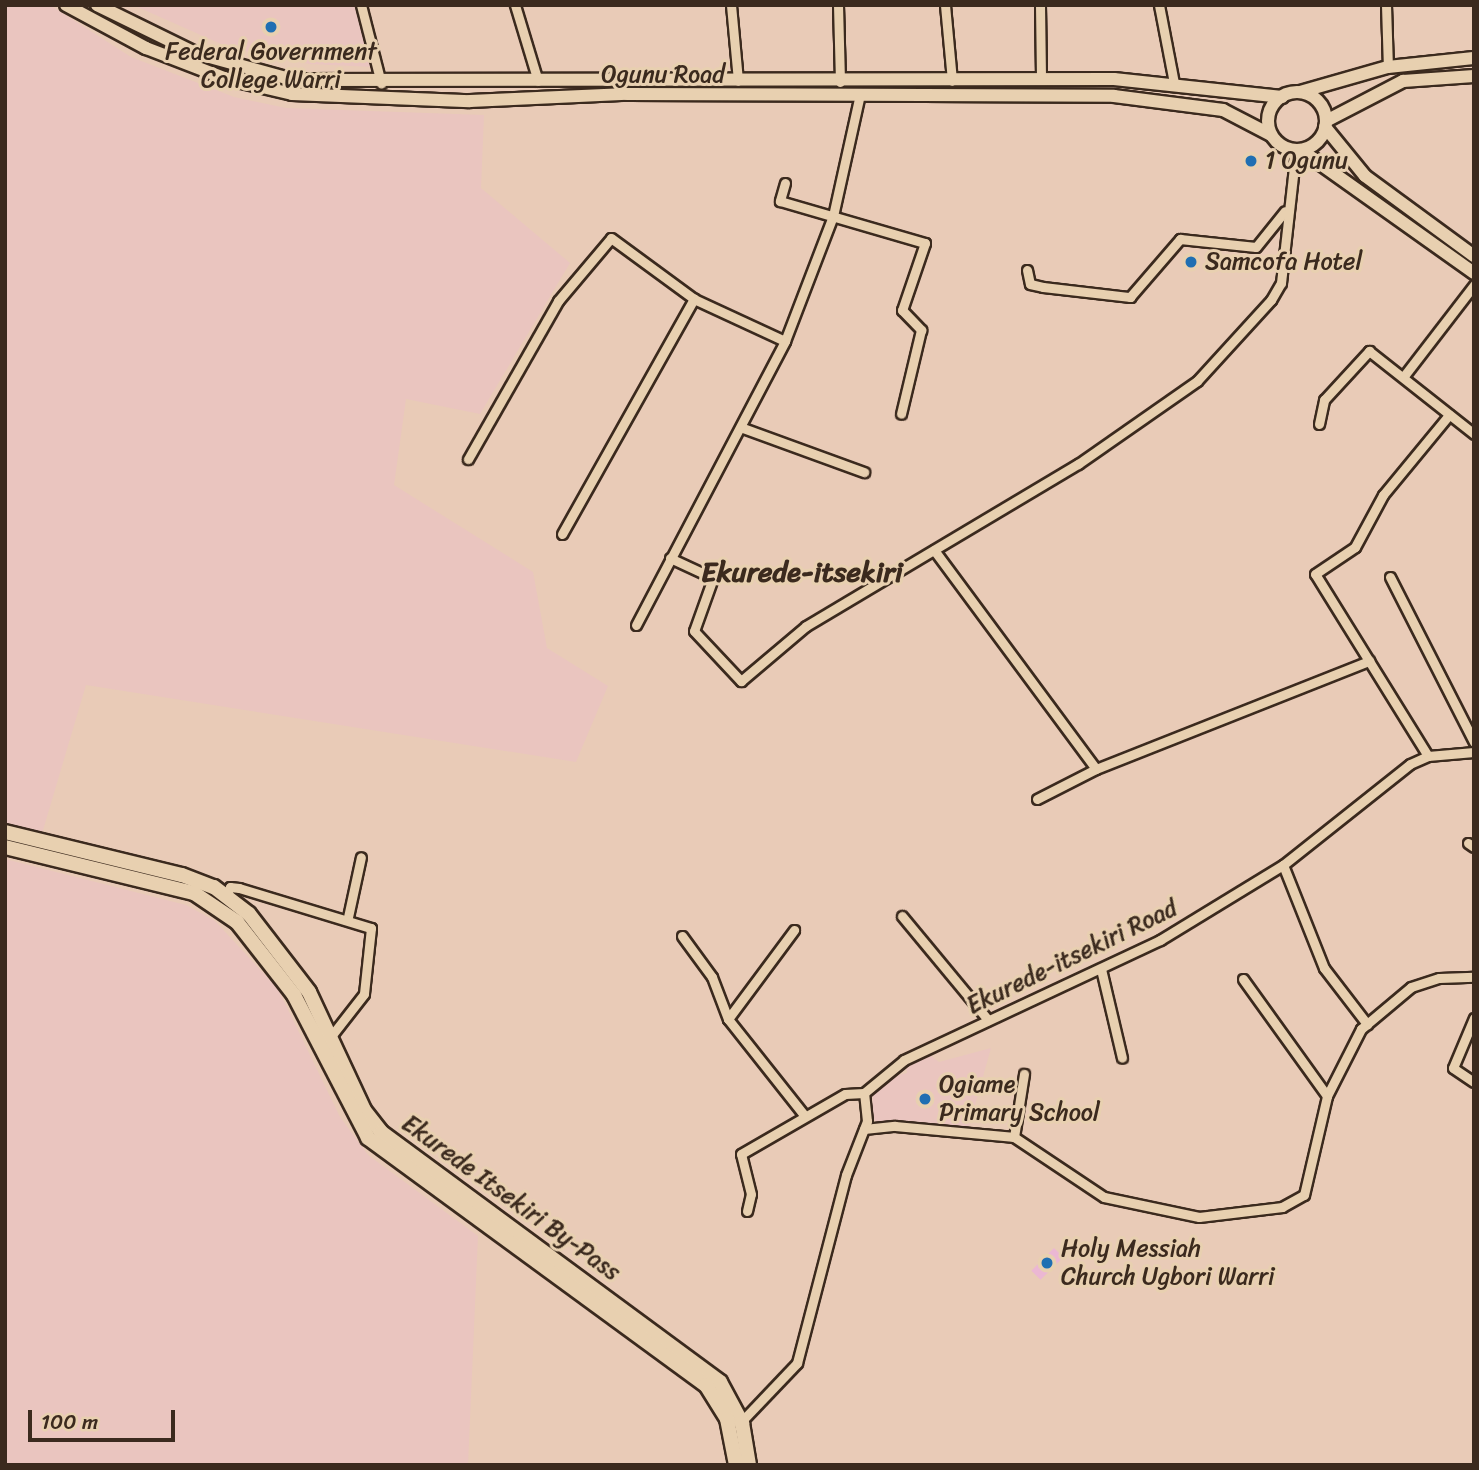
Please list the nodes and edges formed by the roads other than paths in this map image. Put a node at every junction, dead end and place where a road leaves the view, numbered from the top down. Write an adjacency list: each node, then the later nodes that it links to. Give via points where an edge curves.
1 (66, 5): 25 (main road, Ogunu Road, via 146,48 224,78 292,94 399,101 686,94)
2 (97, 5): 19 (main road, Ogunu Road, via 195,53 258,73)
3 (360, 5): 19 (street)
4 (515, 5): 16 (street)
5 (731, 5): 14 (street)
6 (838, 5): 21 (street)
7 (945, 5): 17 (street)
8 (1040, 5): 15 (street)
9 (1159, 5): 20 (street)
10 (1386, 5): 12 (street)
11 (1474, 58): 12 (main road)
12 (1388, 67): 22 (main road)
13 (1474, 76): 26 (main road, via 1403,81)
14 (738, 80): 16 (main road, Ogunu Road); 21 (main road, Ogunu Road)
15 (1041, 80): 17 (main road, Ogunu Road); 20 (main road, Ogunu Road)
16 (538, 81): 19 (main road, Ogunu Road)
17 (952, 81): 18 (main road, Ogunu Road)
18 (906, 82): 21 (main road, Ogunu Road); 23 (main road)
19 (381, 83)
20 (1174, 83): 24 (main road, Ogunu Road)
21 (840, 84)
22 (1298, 93): 24 (main road); 26 (main road, via 1318,102)
23 (908, 97): 25 (main road, Ogunu Road); 27 (main road, Ogunu Road, via 1141,98 1223,110)
24 (1282, 97): 27 (main road, via 1270,110)
25 (859, 99): 31 (street)
26 (1326, 124): 28 (main road, via 1317,142); 32 (main road, via 1365,176)
27 (1271, 135): 28 (main road)
28 (1298, 150): 30 (street); 34 (main road)
29 (785, 183): 31 (street, via 780,201)
30 (1285, 211): 33 (street, via 1256,247 1180,239 1130,297 1043,288 1030,284); 47 (street, via 1281,284 1197,381 1078,464)
31 (833, 216): 37 (street); 39 (street, via 925,243 902,310 921,330)
32 (1474, 256)
33 (1027, 270)
34 (1474, 273)
35 (1474, 285): 38 (street)
36 (694, 299): 37 (street); 44 (street, via 620,242 606,241 558,301); 46 (street)
37 (785, 341): 42 (street)
38 (1404, 376): 40 (street); 41 (street, via 1369,351 1324,400)
39 (901, 414)
40 (1449, 415): 43 (street); 51 (street, via 1383,495 1355,547 1316,570)
41 (1319, 424)
42 (743, 428): 45 (street); 48 (street)
43 (1474, 434)
44 (468, 459)
45 (864, 472)
46 (562, 534)
47 (934, 550): 48 (street, via 806,626 741,681 694,631 713,578); 55 (street)
48 (670, 558): 50 (street)
49 (1390, 577): 52 (street)
50 (636, 625)
51 (1369, 661): 54 (street); 55 (street)
52 (1474, 742)
53 (1474, 752): 54 (street)
54 (1427, 756): 60 (street, Ekurede-itsekiri Road)
55 (1096, 769): 56 (street)
56 (1037, 799)
57 (5, 832): 61 (main road, Ekurede Itsekiri By-Pass, via 181,875)
58 (5, 847): 83 (main road, Ekurede Itsekiri By-Pass, via 194,893 237,922 294,995 368,1138 706,1385)
59 (361, 858): 63 (street)
60 (1283, 865): 66 (street, Ekurede-itsekiri Road); 72 (street, via 1324,968)
61 (226, 895): 63 (street, via 230,887 239,888); 73 (main road, Ekurede Itsekiri By-Pass, via 272,939)
62 (902, 916): 71 (street)
63 (348, 917): 73 (street, via 371,928 369,973 364,994)
64 (794, 930): 70 (street)
65 (682, 936): 70 (street, via 712,977)
66 (1101, 969): 71 (street, Ekurede-itsekiri Road); 74 (street)
67 (1474, 977): 72 (street, via 1439,978 1412,987)
68 (1243, 979): 78 (street)
69 (1474, 1018): 76 (street, via 1453,1068)
70 (728, 1019): 79 (street)
71 (988, 1020): 77 (street, Ekurede-itsekiri Road, via 904,1060)
72 (1367, 1024): 78 (street, via 1341,1060)
73 (332, 1035): 83 (main road, Ekurede Itsekiri By-Pass, via 364,1110 381,1132 687,1354 720,1382)
74 (1122, 1058)
75 (1024, 1074): 81 (street)
76 (1474, 1082)
77 (864, 1093): 79 (street, via 845,1094); 80 (street)
78 (1327, 1096): 81 (street, via 1304,1195 1282,1207 1219,1219 1104,1197)
79 (804, 1115): 82 (street, via 741,1154 751,1194)
80 (864, 1129): 81 (street, via 895,1126); 83 (street, via 796,1363)
81 (1013, 1137)
82 (747, 1211)
83 (736, 1426): 84 (main road, Ekurede Itsekiri By-Pass); 85 (main road, Ekurede Itsekiri By-Pass)
84 (736, 1465)
85 (750, 1465)

